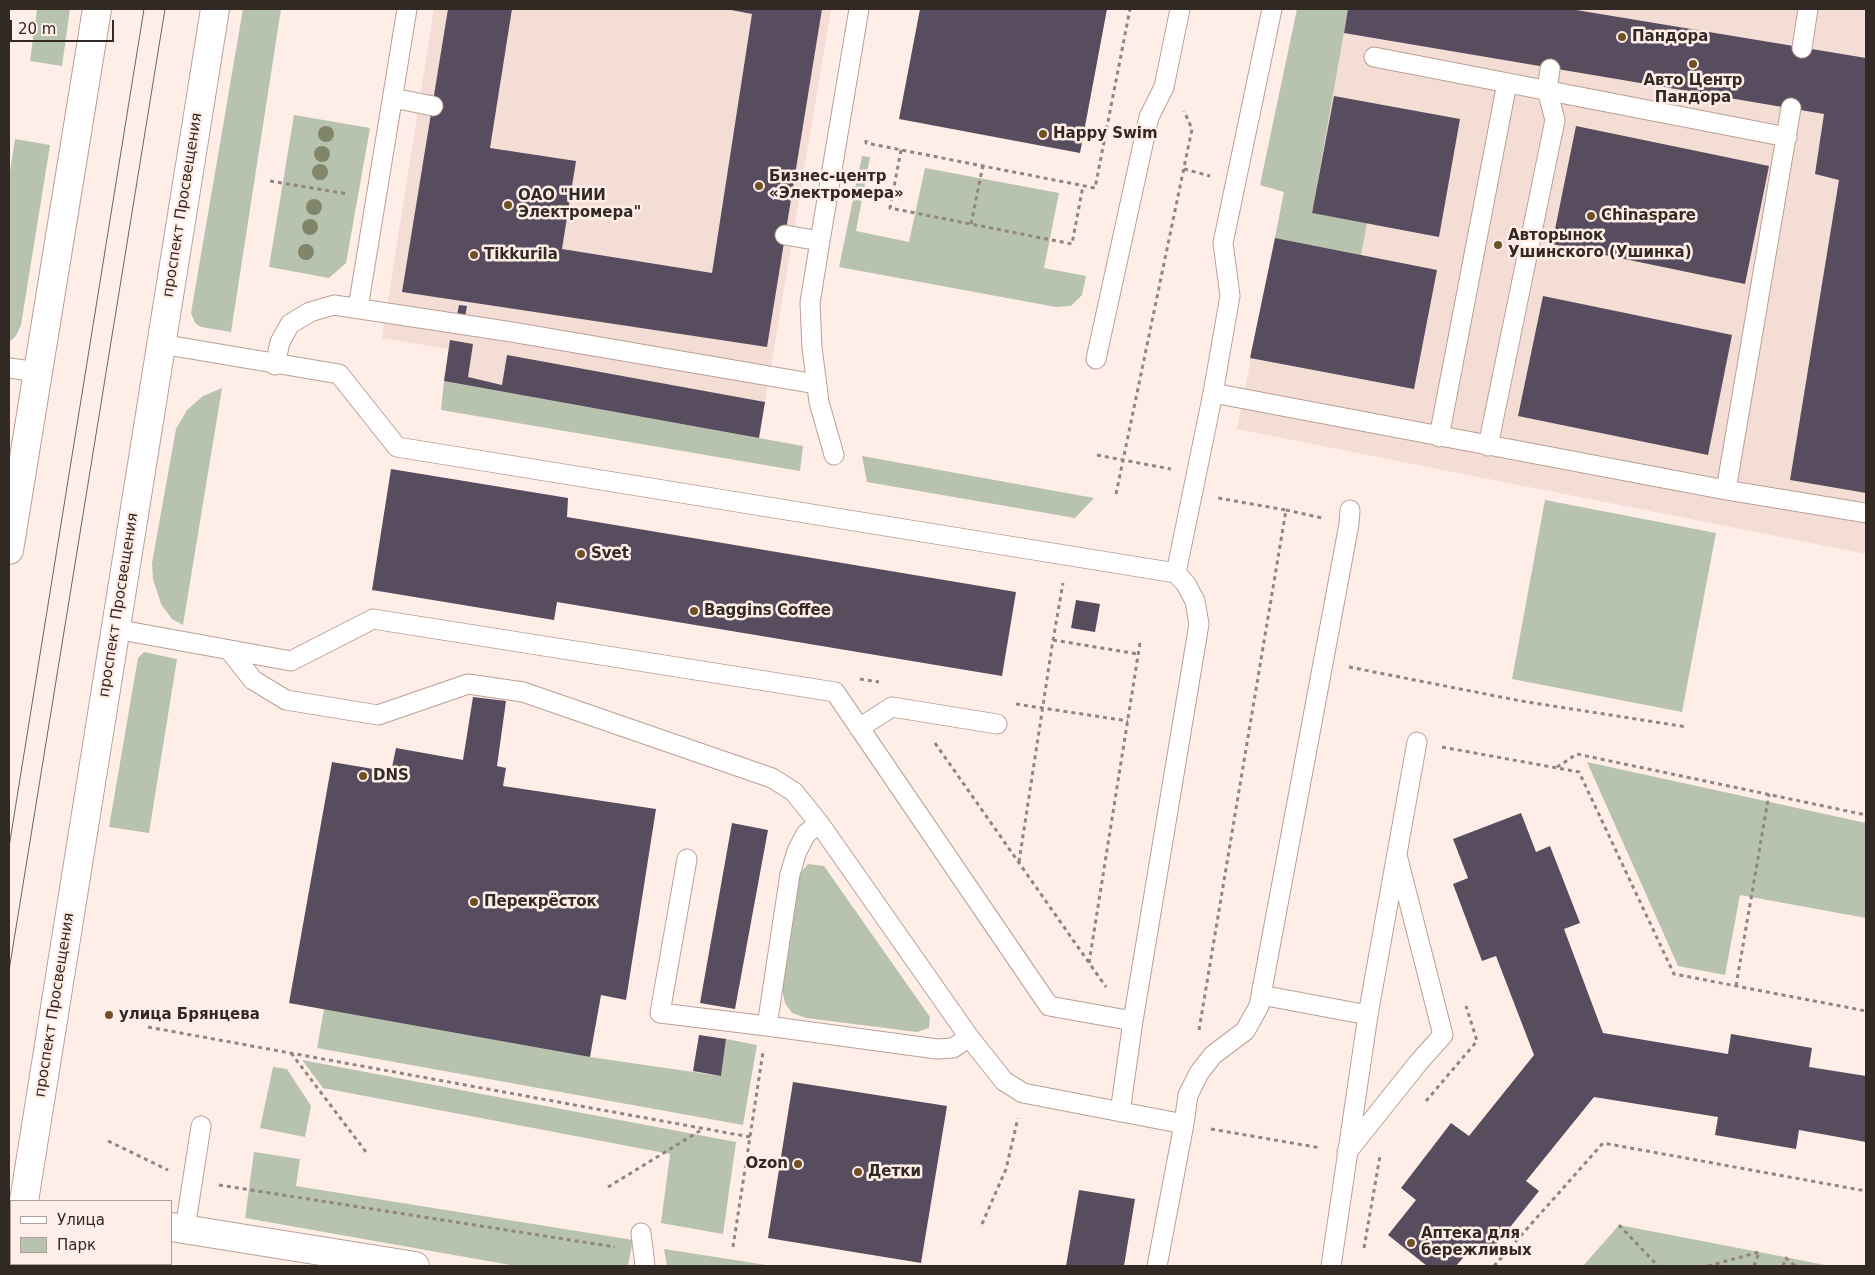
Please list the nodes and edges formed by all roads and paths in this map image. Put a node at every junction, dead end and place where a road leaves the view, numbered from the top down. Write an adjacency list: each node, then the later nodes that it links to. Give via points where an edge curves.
1 (96, 9): 33 (main road)
2 (215, 9): 29 (main road, проспект Просвещения)
3 (407, 9): 15 (lane)
4 (859, 9): 27 (lane)
5 (1130, 9): 23 (path, via 1096,188)
6 (1180, 9): 13 (lane)
7 (1272, 9): 35 (lane, via 1223,243 1230,296)
8 (1808, 9): 9 (lane)
9 (1802, 48)
10 (1374, 57): 12 (lane)
11 (1550, 69): 14 (lane)
12 (1508, 83): 14 (lane); 36 (lane)
13 (1164, 87): 30 (lane, via 1149,117); 40 (path, via 1182,106 1192,129)
14 (1547, 90): 18 (lane); 37 (lane, via 1555,120)
15 (392, 98): 16 (lane); 24 (lane)
16 (433, 106)
17 (1791, 108): 18 (lane)
18 (1787, 137): 42 (lane)
19 (866, 143): 20 (path)
20 (901, 150): 21 (path); 25 (path, via 890,208)
21 (983, 165): 23 (path); 25 (path)
22 (270, 180): 24 (path)
23 (1083, 185): 25 (path, via 1072,244)
24 (376, 199): 28 (lane)
25 (971, 224)
26 (785, 235): 27 (lane)
27 (820, 241): 34 (lane, via 810,303)
28 (358, 308): 31 (lane, via 334,305 310,312 290,324 280,342); 34 (lane)
29 (161, 344): 31 (lane); 51 (main road, проспект Просвещения)
30 (1096, 359)
31 (276, 365): 49 (lane, via 339,374 397,447)
32 (9, 368): 33 (lane)
33 (38, 372): 48 (main road)
34 (816, 384): 38 (lane)
35 (1213, 393): 36 (lane); 41 (lane)
36 (1439, 437): 37 (lane)
37 (1488, 446): 42 (lane)
38 (834, 455)
39 (1098, 455): 40 (path)
40 (1122, 461): 41 (path); 43 (path)
41 (1196, 474): 44 (lane)
42 (1726, 490): 46 (lane)
43 (1116, 494)
44 (1191, 494): 45 (path); 49 (lane)
45 (1286, 510): 47 (path); 79 (path, via 1196,1047)
46 (1866, 513)
47 (1350, 517): 56 (lane)
48 (9, 550)
49 (1176, 573): 74 (lane, via 1195,601 1199,624)
50 (1065, 575): 52 (path)
51 (115, 629): 54 (lane); 91 (main road, проспект Просвещения)
52 (1053, 640): 55 (path); 68 (path)
53 (1140, 643): 55 (path)
54 (230, 651): 60 (lane, via 291,661 373,619 835,692); 65 (lane, via 252,680 286,700 378,715 468,684 523,692 772,778 794,792)
55 (1138, 654): 69 (path)
56 (1324, 662): 59 (path, via 1521,701); 71 (lane)
57 (927, 712): 58 (lane); 60 (lane, via 892,707); 68 (path, via 924,728)
58 (998, 724)
59 (1687, 727)
60 (859, 728): 74 (lane, via 1049,1006)
61 (1417, 742): 62 (path); 66 (lane)
62 (1556, 768): 63 (path, via 1577,754); 70 (path, via 1579,772 1674,974)
63 (1769, 794): 64 (path); 70 (path)
64 (1866, 814)
65 (819, 823): 75 (lane, via 806,834 790,874); 77 (lane)
66 (1397, 852): 73 (lane); 87 (lane, via 1443,1036)
67 (687, 860): 75 (lane, via 660,1013)
68 (1019, 862): 69 (path)
69 (1089, 963): 74 (path)
70 (1736, 986): 72 (path)
71 (1261, 995): 73 (lane); 79 (lane, via 1260,1006 1245,1031 1213,1055)
72 (1866, 1011)
73 (1368, 1015): 87 (lane)
74 (1133, 1021): 81 (lane)
75 (767, 1026): 77 (lane, via 937,1049 953,1048); 85 (path)
76 (148, 1027): 78 (path)
77 (969, 1037): 80 (lane, via 1004,1081)
78 (291, 1052): 84 (path); 86 (path)
79 (1199, 1073): 82 (lane, via 1188,1095)
80 (1023, 1093): 81 (lane); 92 (path, via 1006,1169)
81 (1120, 1112): 82 (lane)
82 (1184, 1124): 87 (path); 99 (lane)
83 (201, 1126): 94 (lane)
84 (703, 1128): 85 (path); 88 (path)
85 (750, 1137): 96 (path)
86 (366, 1152)
87 (1347, 1153): 100 (lane)
88 (608, 1187)
89 (249, 1189): 97 (path)
90 (1866, 1191): 101 (path, via 1603,1143)
91 (24, 1200)
92 (982, 1224)
93 (1619, 1225): 102 (path)
94 (178, 1228): 98 (main road)
95 (641, 1233): 97 (lane)
96 (733, 1247)
97 (644, 1259)
98 (415, 1266)
99 (1157, 1266)
100 (1330, 1266)
101 (1494, 1266)
102 (1658, 1266)
103 (1708, 1266): 104 (path, via 1759,1252)
104 (1754, 1266)
105 (1783, 1266): 106 (path, via 1786,1258)
106 (1795, 1266)

